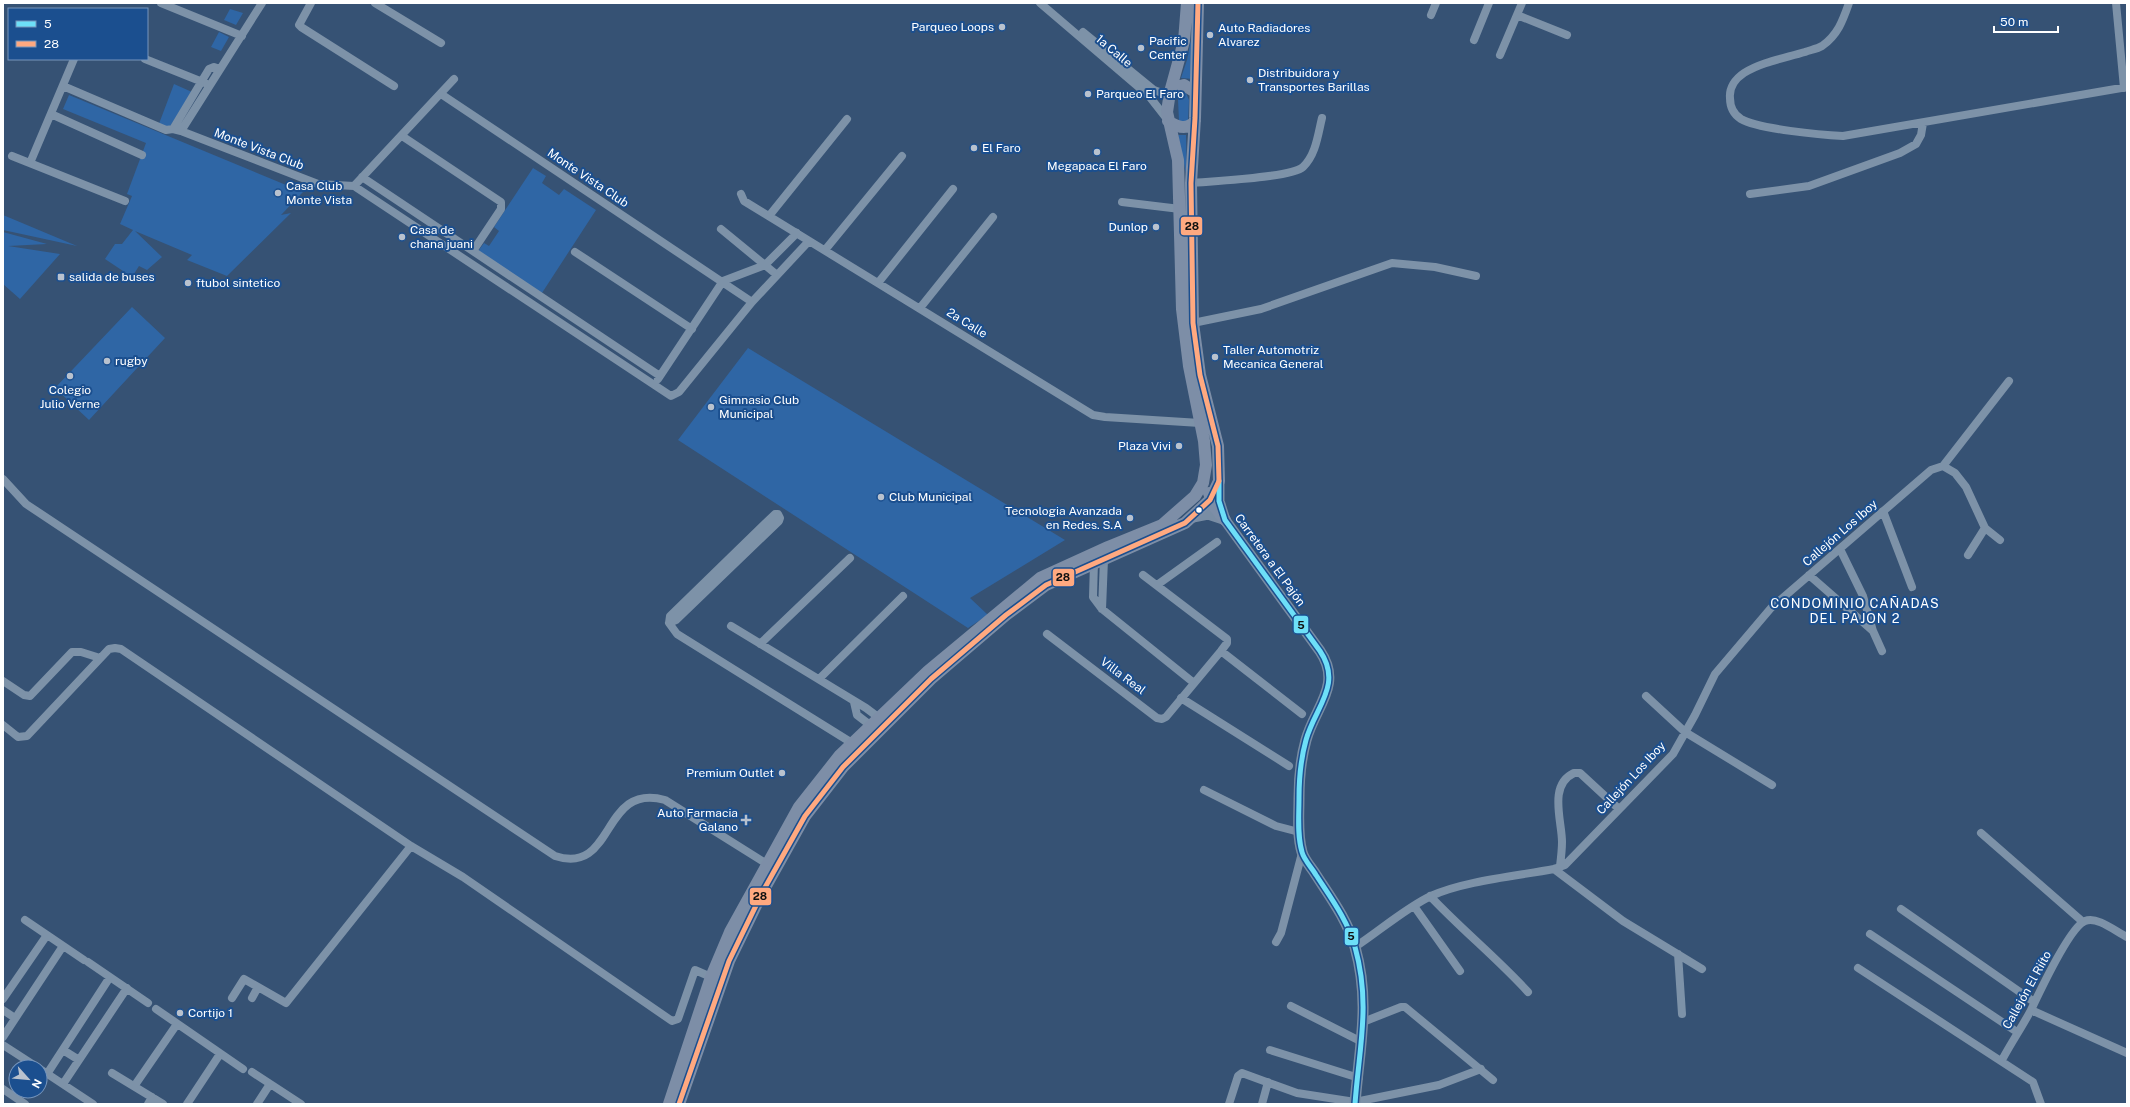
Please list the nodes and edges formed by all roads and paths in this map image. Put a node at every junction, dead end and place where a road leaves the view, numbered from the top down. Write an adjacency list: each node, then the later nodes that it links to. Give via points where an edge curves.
1 (161, 3): 17 (street)
2 (262, 3): 17 (street)
3 (311, 3): 28 (street, via 300,21 301,27)
4 (375, 3): 19 (street)
5 (1040, 3): 36 (street, 1a Calle, via 1149,96)
6 (1187, 3): 30 (main road, via 1184,45)
7 (1198, 3): 31 (main road)
8 (1436, 3): 13 (street)
9 (1489, 3): 18 (street)
10 (1522, 3): 14 (street)
11 (1848, 3): 38 (street, via 1843,22 1820,47 1760,66 1737,79 1730,88 1730,107 1734,114 1754,124 1825,136 1843,136)
12 (2116, 3): 29 (street)
13 (1431, 15)
14 (1517, 15): 16 (street); 20 (street)
15 (1083, 32): 30 (street, 1a Calle, via 1154,90)
16 (1567, 35)
17 (242, 36): 23 (street)
18 (1474, 40)
19 (441, 43)
20 (1500, 55)
21 (74, 60): 27 (street)
22 (148, 60): 25 (street)
23 (222, 66): 25 (street, via 209,69); 26 (street)
24 (454, 79): 32 (street)
25 (201, 81): 26 (street); 39 (street)
26 (209, 85): 39 (street)
27 (63, 86): 33 (street); 39 (street, Monte Vista Club, via 166,130)
28 (394, 86)
29 (2126, 87): 38 (street)
30 (1170, 92): 31 (main road, via 1184,85); 36 (main road, via 1167,104)
31 (1196, 92): 37 (main road)
32 (441, 94): 40 (street); 65 (street, Monte Vista Club)
33 (51, 114): 41 (street); 44 (street)
34 (1322, 118): 46 (street, via 1314,148 1307,163 1298,170)
35 (846, 119): 54 (street)
36 (1168, 121): 37 (main road, via 1182,128 1190,126); 53 (main road, via 1178,160)
37 (1195, 121): 46 (main road)
38 (1923, 123): 50 (street, via 1921,136 1916,144 1900,154 1809,186)
39 (177, 130): 47 (street, Monte Vista Club, via 318,184)
40 (402, 136): 45 (street); 60 (street, via 502,202 501,209)
41 (142, 155)
42 (12, 156): 44 (street)
43 (902, 156): 59 (street)
44 (30, 163): 51 (street)
45 (362, 177): 47 (street); 60 (street)
46 (1191, 183): 71 (main road)
47 (354, 186): 69 (street)
48 (953, 189): 66 (street)
49 (741, 194): 54 (street, 2a Calle, via 744,201)
50 (1750, 194)
51 (125, 201)
52 (1122, 202): 53 (street)
53 (1180, 209): 76 (main road, via 1182,309 1188,366)
54 (768, 216): 57 (street, 2a Calle)
55 (993, 217): 70 (street)
56 (721, 229): 62 (street)
57 (797, 233): 58 (street, 2a Calle); 62 (street)
58 (810, 241): 59 (street, 2a Calle); 63 (street)
59 (825, 250): 66 (street, 2a Calle)
60 (473, 251): 67 (street)
61 (575, 252): 72 (street)
62 (765, 265): 63 (street); 65 (street)
63 (777, 275): 68 (street)
64 (1476, 276): 71 (street, via 1435,267 1392,264 1261,309)
65 (723, 281): 68 (street, Monte Vista Club); 72 (street)
66 (878, 283): 70 (street, 2a Calle)
67 (539, 296): 69 (street); 73 (street)
68 (752, 302): 75 (street, via 678,393 669,395)
69 (533, 305): 75 (street)
70 (920, 308): 76 (street, 2a Calle, via 1093,415)
71 (1193, 323): 76 (main road)
72 (692, 329): 73 (street)
73 (660, 376): 75 (street)
74 (2009, 381): 78 (street, Callejón Los Iboy)
75 (654, 385)
76 (1202, 416): 77 (main road); 80 (main road, via 1218,446)
77 (1204, 441): 81 (main road, via 1211,450); 112 (main road, via 1206,470 1203,483 1195,496 1179,510 1162,524 1040,578)
78 (1943, 466): 82 (street, Callejón Los Iboy, via 1931,470); 85 (street, via 1955,473 1966,487)
79 (3, 480): 124 (street, via 26,504 555,856 578,858 590,852 600,843 624,807 639,798 652,797 665,800)
80 (1220, 481): 81 (main road); 84 (street, Carretera a El Pajón, via 1219,501)
81 (1210, 500): 83 (main road); 84 (main road)
82 (1883, 511): 88 (street, Callejón Los Iboy); 96 (street)
83 (1193, 517): 84 (street, Carretera a El Pajón, via 1208,514); 92 (main road, via 1167,532)
84 (1224, 519): 120 (street, Carretera a El Pajón, via 1320,651 1330,669 1329,686 1312,722 1304,749 1299,793)
85 (1985, 528): 86 (street); 90 (street)
86 (2000, 540)
87 (1218, 542): 95 (street)
88 (1840, 550): 94 (street, Callejón Los Iboy); 99 (street, via 1863,596)
89 (742, 551): 89 (street, via 779,521 780,515 775,514); 115 (street, via 676,620 669,623 677,634)
90 (1968, 555)
91 (850, 558): 101 (street)
92 (1099, 560): 107 (street, via 1093,597 1102,609); 192 (main road, via 1046,585 1006,615 931,680 843,768 805,816 729,961)
93 (1143, 575): 95 (street)
94 (1809, 575): 99 (street); 114 (street, Callejón Los Iboy, via 1771,608 1715,674)
95 (1157, 585): 102 (street, via 1227,638)
96 (1912, 587)
97 (903, 596): 105 (street)
98 (731, 626): 101 (street)
99 (1873, 631): 103 (street)
100 (1047, 634): 109 (street, Villa Real, via 1158,718 1166,717)
101 (760, 644): 105 (street)
102 (1221, 651): 107 (street, Villa Real); 111 (street)
103 (1882, 651)
104 (100, 658): 106 (street, via 72,652 30,696 24,695); 113 (street, via 27,736 18,737); 122 (street, via 109,649 120,649)
105 (818, 679): 110 (street)
106 (3, 681)
107 (1194, 683): 109 (street, Villa Real)
108 (1646, 696): 114 (street)
109 (1181, 698): 116 (street)
110 (854, 702): 112 (street, via 866,708); 112 (street, via 857,715)
111 (1302, 714)
112 (870, 721): 115 (main road)
113 (3, 724)
114 (1685, 732): 117 (street); 119 (street, Callejón Los Iboy, via 1673,754)
115 (852, 743): 124 (main road, via 825,772 799,807)
116 (1289, 766)
117 (1772, 785)
118 (1204, 790): 120 (street, via 1276,826)
119 (1619, 809): 125 (street, Callejón Los Iboy, via 1565,865); 125 (street, via 1580,773 1568,777 1559,795 1562,840)
120 (1300, 832): 123 (street, Carretera a El Pajón)
121 (1981, 833): 130 (street)
122 (411, 846): 142 (street, via 462,877 672,1021 678,1019 695,970); 143 (street, via 286,1003)
123 (1302, 853): 134 (street, via 1281,933); 136 (street, Carretera a El Pajón, via 1341,914)
124 (767, 864): 142 (main road, via 730,932)
125 (1557, 868): 126 (street, Callejón Los Iboy, via 1451,888); 137 (street, via 1623,921)
126 (1430, 896): 127 (street, Callejón Los Iboy); 145 (street)
127 (1414, 906): 136 (street, Callejón Los Iboy); 140 (street)
128 (1901, 909): 150 (street)
129 (25, 920): 132 (street)
130 (2083, 922): 133 (street, via 2094,921); 150 (street, Callejón El Riíto, via 2062,950)
131 (1870, 934): 159 (street)
132 (47, 935): 135 (street); 148 (street)
133 (2127, 937)
134 (1276, 942)
135 (63, 946): 141 (street); 156 (street)
136 (1355, 947): 157 (street, Carretera a El Pajón, via 1363,993)
137 (1678, 954): 139 (street); 155 (street)
138 (1858, 968): 169 (street)
139 (1702, 969)
140 (1460, 971)
141 (110, 977): 144 (street); 163 (street)
142 (711, 977): 191 (main road)
143 (258, 987): 146 (street, via 244,979); 147 (street)
144 (127, 988): 149 (street); 168 (street)
145 (1528, 992)
146 (232, 998)
147 (252, 998)
148 (3, 999)
149 (148, 1002)
150 (2034, 1002): 154 (street, Callejón El Riíto)
151 (1291, 1006): 161 (street)
152 (156, 1009): 158 (street)
153 (3, 1010): 156 (street)
154 (2031, 1010): 159 (street, Callejón El Riíto); 165 (street)
155 (1682, 1014)
156 (16, 1018): 160 (street)
157 (1363, 1022): 161 (street, Carretera a El Pajón); 172 (street, via 1405,1007)
158 (177, 1024): 166 (street); 181 (street)
159 (2017, 1032): 169 (street, Callejón El Riíto)
160 (3, 1037)
161 (1362, 1042): 176 (street, Carretera a El Pajón)
162 (3, 1045): 167 (street)
163 (63, 1050): 168 (street); 170 (street)
164 (1270, 1050): 176 (street)
165 (2127, 1053)
166 (220, 1054): 171 (street); 188 (street)
167 (25, 1059)
168 (79, 1060): 179 (street)
169 (2002, 1060): 195 (street, via 2033,1082)
170 (48, 1066)
171 (243, 1069)
172 (1481, 1069): 177 (street); 184 (street, via 1438,1085)
173 (252, 1072): 180 (street)
174 (112, 1073): 181 (street)
175 (48, 1074): 179 (street)
176 (1359, 1078): 184 (street, Carretera a El Pajón)
177 (1493, 1080)
178 (1268, 1082): 184 (street, via 1297,1092); 193 (street, via 1242,1073 1238,1076); 194 (street)
179 (63, 1084): 186 (street)
180 (270, 1084): 189 (street); 190 (street)
181 (135, 1085): 183 (street)
182 (3, 1089): 185 (street)
183 (150, 1101): 187 (street)
184 (1355, 1103)
185 (25, 1104)
186 (92, 1104)
187 (162, 1104)
188 (187, 1104)
189 (257, 1104)
190 (301, 1104)
191 (669, 1104)
192 (680, 1104)
193 (1229, 1104)
194 (1262, 1104)
195 (2041, 1104)

